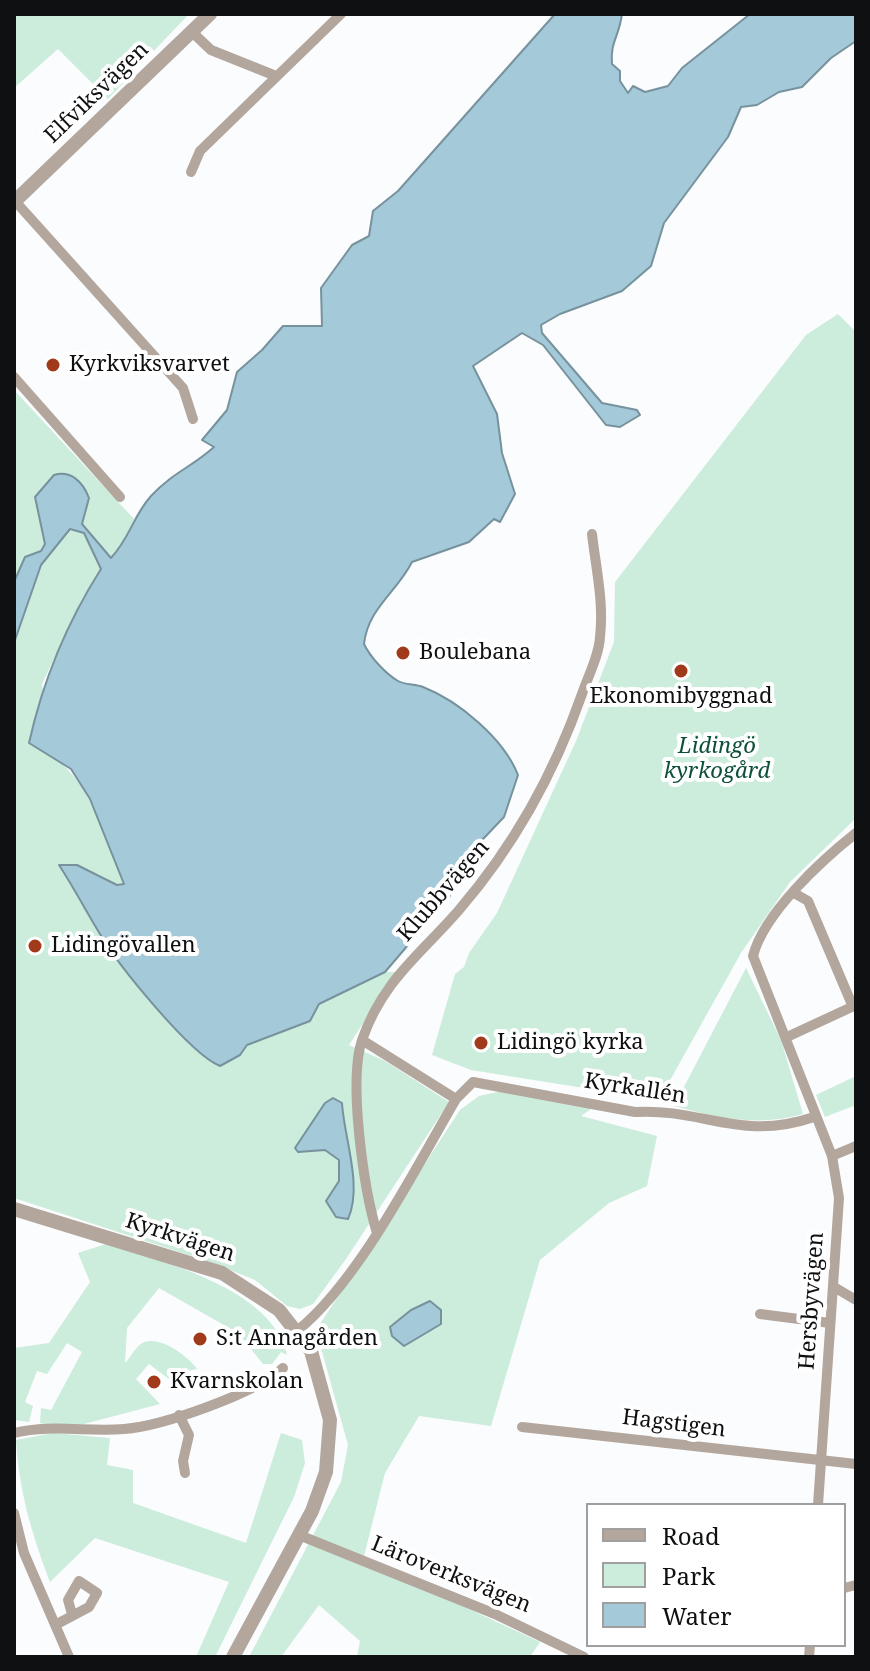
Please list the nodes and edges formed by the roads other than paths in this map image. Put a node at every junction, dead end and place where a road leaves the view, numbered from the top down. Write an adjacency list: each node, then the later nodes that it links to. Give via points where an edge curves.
1 (210, 14): 3 (street, Elfviksvägen)
2 (341, 14): 4 (street)
3 (192, 32): 4 (street, via 211,50); 6 (street, Elfviksvägen)
4 (276, 76): 5 (street, via 200,151)
5 (191, 172)
6 (15, 201): 8 (street, via 183,388)
7 (14, 377): 9 (street)
8 (193, 419)
9 (120, 497)
10 (592, 534): 15 (street, Klubbvägen, via 603,604 600,641 554,763 513,841 455,914 415,953)
11 (856, 833): 12 (street)
12 (794, 893): 13 (street, via 808,901); 14 (street, Hersbyvägen, via 756,943 753,956)
13 (855, 1006): 14 (street)
14 (787, 1037): 17 (street, Hersbyvägen)
15 (362, 1040): 16 (street); 21 (street, Klubbvägen, via 359,1112 368,1203)
16 (456, 1099): 17 (street, Kyrkallén, via 473,1082 635,1112 661,1110 732,1127 793,1124); 21 (street)
17 (814, 1117): 19 (street, Hersbyvägen)
18 (856, 1146): 19 (street)
19 (832, 1156): 22 (street, Hersbyvägen, via 839,1198)
20 (14, 1209): 26 (street, Kyrkvägen, via 222,1273 266,1299)
21 (377, 1233): 26 (street, via 315,1317)
22 (834, 1287): 23 (street); 25 (street, Hersbyvägen)
23 (856, 1300)
24 (760, 1314): 25 (street)
25 (830, 1323): 31 (street, Hersbyvägen)
26 (297, 1331): 36 (street, Kyrkvägen, via 311,1351 330,1420 326,1472)
27 (283, 1368): 28 (street, via 261,1385)
28 (179, 1415): 30 (street, via 127,1429 51,1427); 33 (street, via 190,1440)
29 (522, 1427): 31 (street, Hagstigen)
30 (14, 1433)
31 (821, 1462): 32 (street, Hagstigen); 34 (street, Hersbyvägen)
32 (856, 1464)
33 (185, 1473)
34 (818, 1503)
35 (14, 1513): 37 (street)
36 (299, 1535): 41 (street, Kyrkvägen); 42 (street, Läroverksvägen, via 495,1614)
37 (16, 1536): 39 (street)
38 (72, 1614): 39 (street)
39 (57, 1624): 40 (street)
40 (69, 1657)
41 (233, 1657)
42 (584, 1657)

